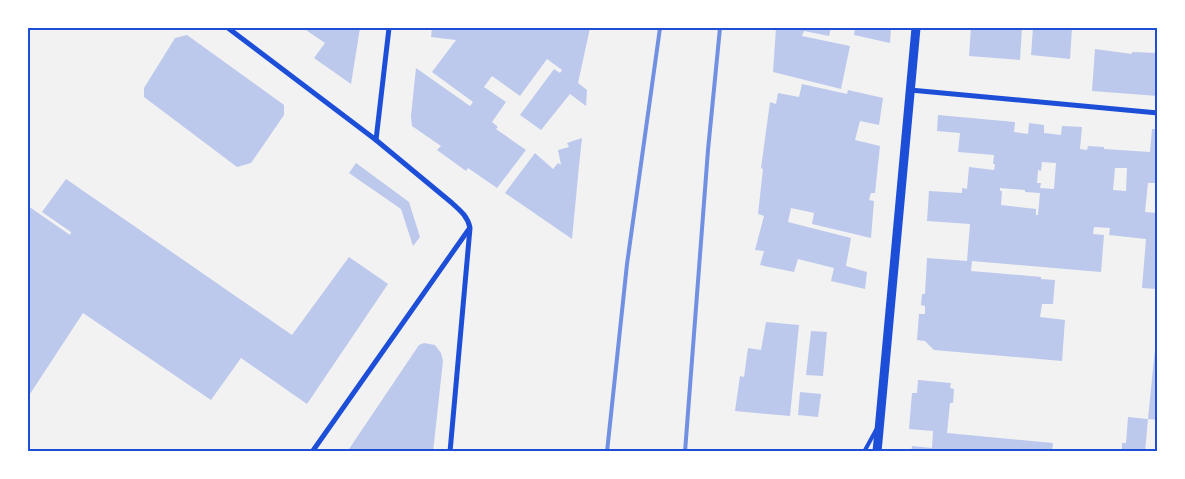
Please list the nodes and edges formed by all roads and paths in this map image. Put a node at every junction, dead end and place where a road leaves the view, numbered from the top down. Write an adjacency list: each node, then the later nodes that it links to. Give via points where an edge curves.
1 (228, 28): 6 (street)
2 (389, 28): 6 (street)
3 (916, 28): 4 (street)
4 (910, 90): 5 (street); 8 (street)
5 (1158, 113)
6 (376, 140): 7 (street, via 463,213)
7 (470, 228): 9 (street); 10 (street)
8 (879, 425): 11 (lane); 12 (street)
9 (312, 452)
10 (450, 452)
11 (864, 452)
12 (876, 452)

